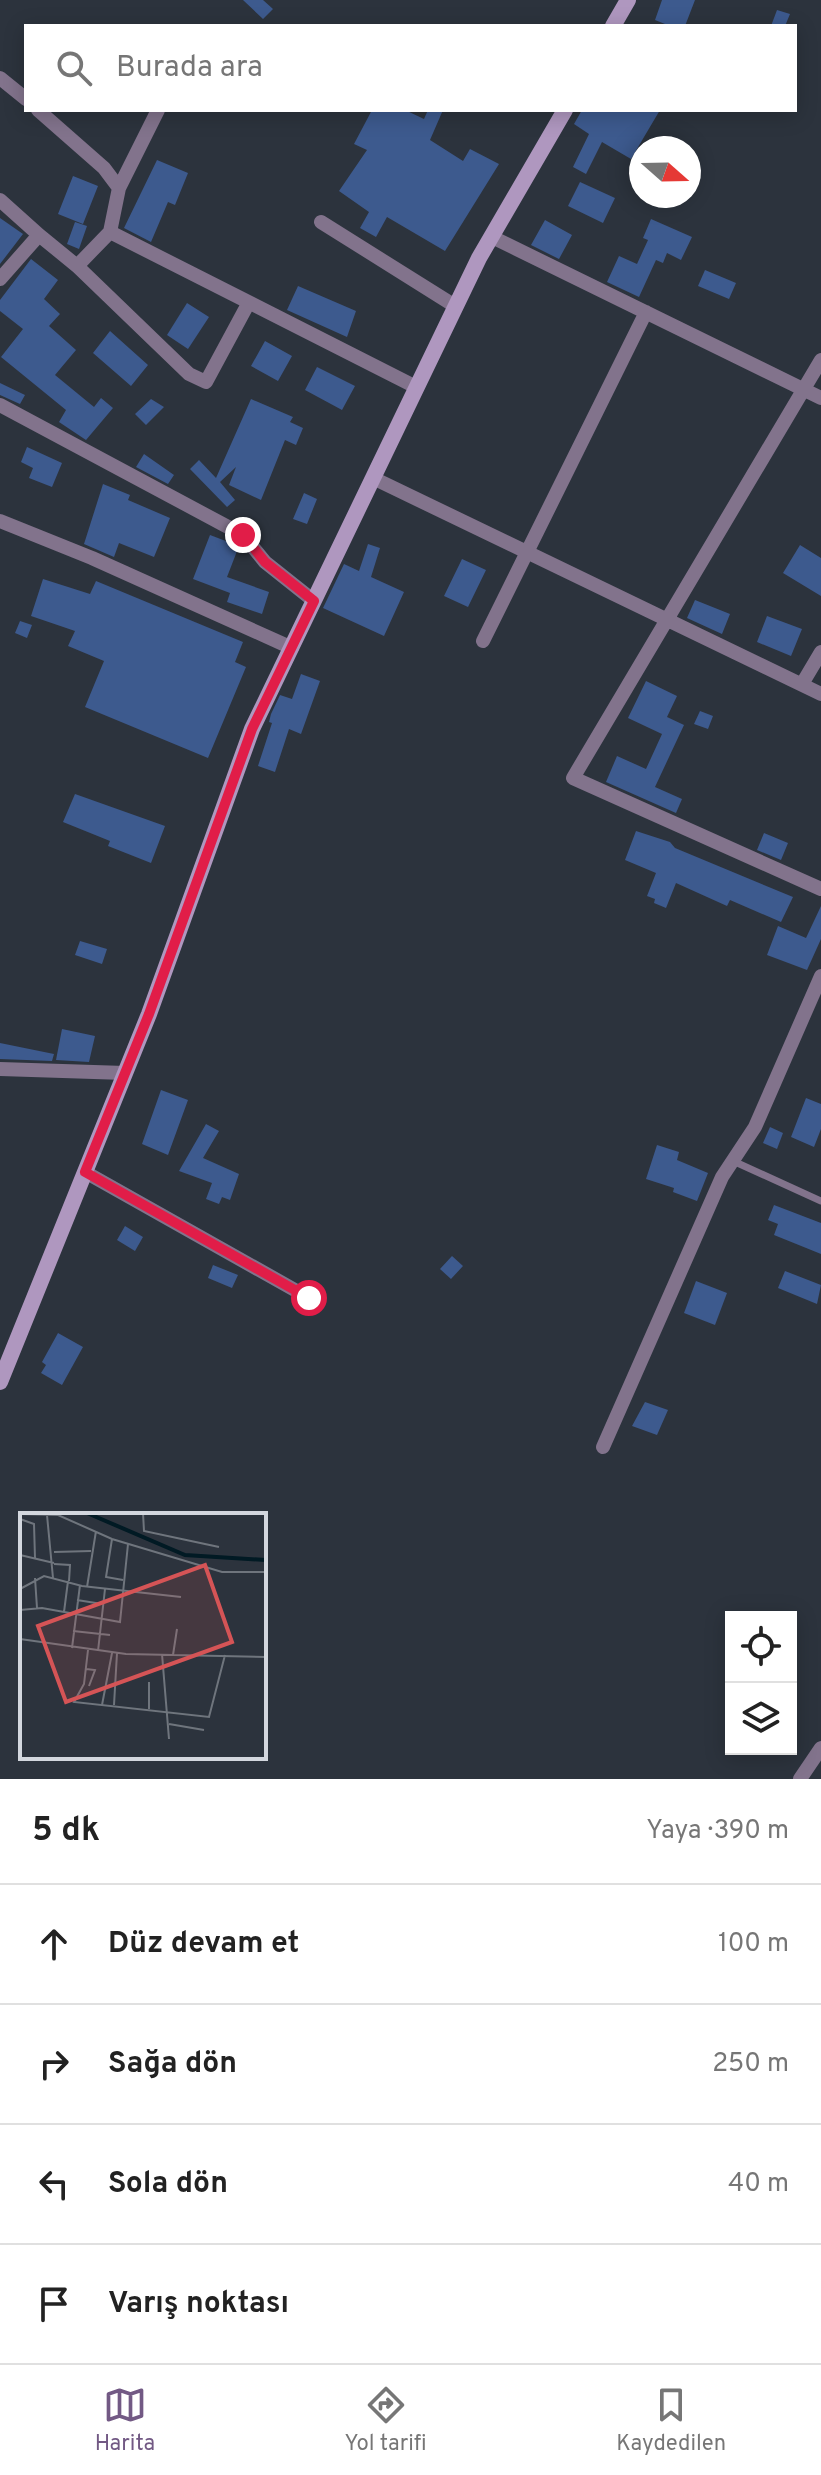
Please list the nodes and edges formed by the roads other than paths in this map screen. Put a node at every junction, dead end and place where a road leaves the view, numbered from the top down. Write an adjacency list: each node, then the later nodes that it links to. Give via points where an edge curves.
1 (628, 0): 2 (street)
2 (614, 24)
3 (0, 78): 4 (street)
4 (24, 97)
5 (40, 112): 8 (street)
6 (157, 112): 8 (street)
7 (564, 112): 13 (street)
8 (119, 188): 11 (street)
9 (0, 200): 12 (street)
10 (321, 222): 17 (street)
11 (110, 232): 14 (street); 16 (street)
12 (39, 235): 14 (street); 15 (street)
13 (492, 237): 17 (street); 18 (street)
14 (77, 266): 16 (street, via 189,374 206,382)
15 (0, 279)
16 (248, 304): 20 (street)
17 (455, 306): 20 (street)
18 (646, 312): 21 (street); 26 (street)
19 (821, 360): 21 (street)
20 (416, 387): 24 (street)
21 (804, 389): 22 (street); 28 (street)
22 (821, 398)
23 (0, 405): 27 (street, via 243,535 265,562)
24 (373, 478): 26 (street); 27 (street)
25 (0, 521): 30 (street)
26 (529, 551): 28 (street); 29 (street)
27 (314, 601): 30 (street)
28 (669, 619): 32 (street); 34 (street, via 573,778)
29 (483, 641)
30 (292, 648): 37 (street, via 252,729)
31 (821, 652): 32 (street)
32 (802, 684): 33 (street)
33 (821, 694)
34 (821, 889)
35 (821, 976): 38 (street, via 755,1127)
36 (0, 1069): 37 (street)
37 (125, 1073): 39 (street)
38 (733, 1161): 40 (lane); 43 (street)
39 (85, 1172): 41 (street); 42 (street)
40 (821, 1201)
41 (309, 1298)
42 (0, 1382)
43 (603, 1447)
44 (821, 1748): 45 (street)
45 (800, 1779)

